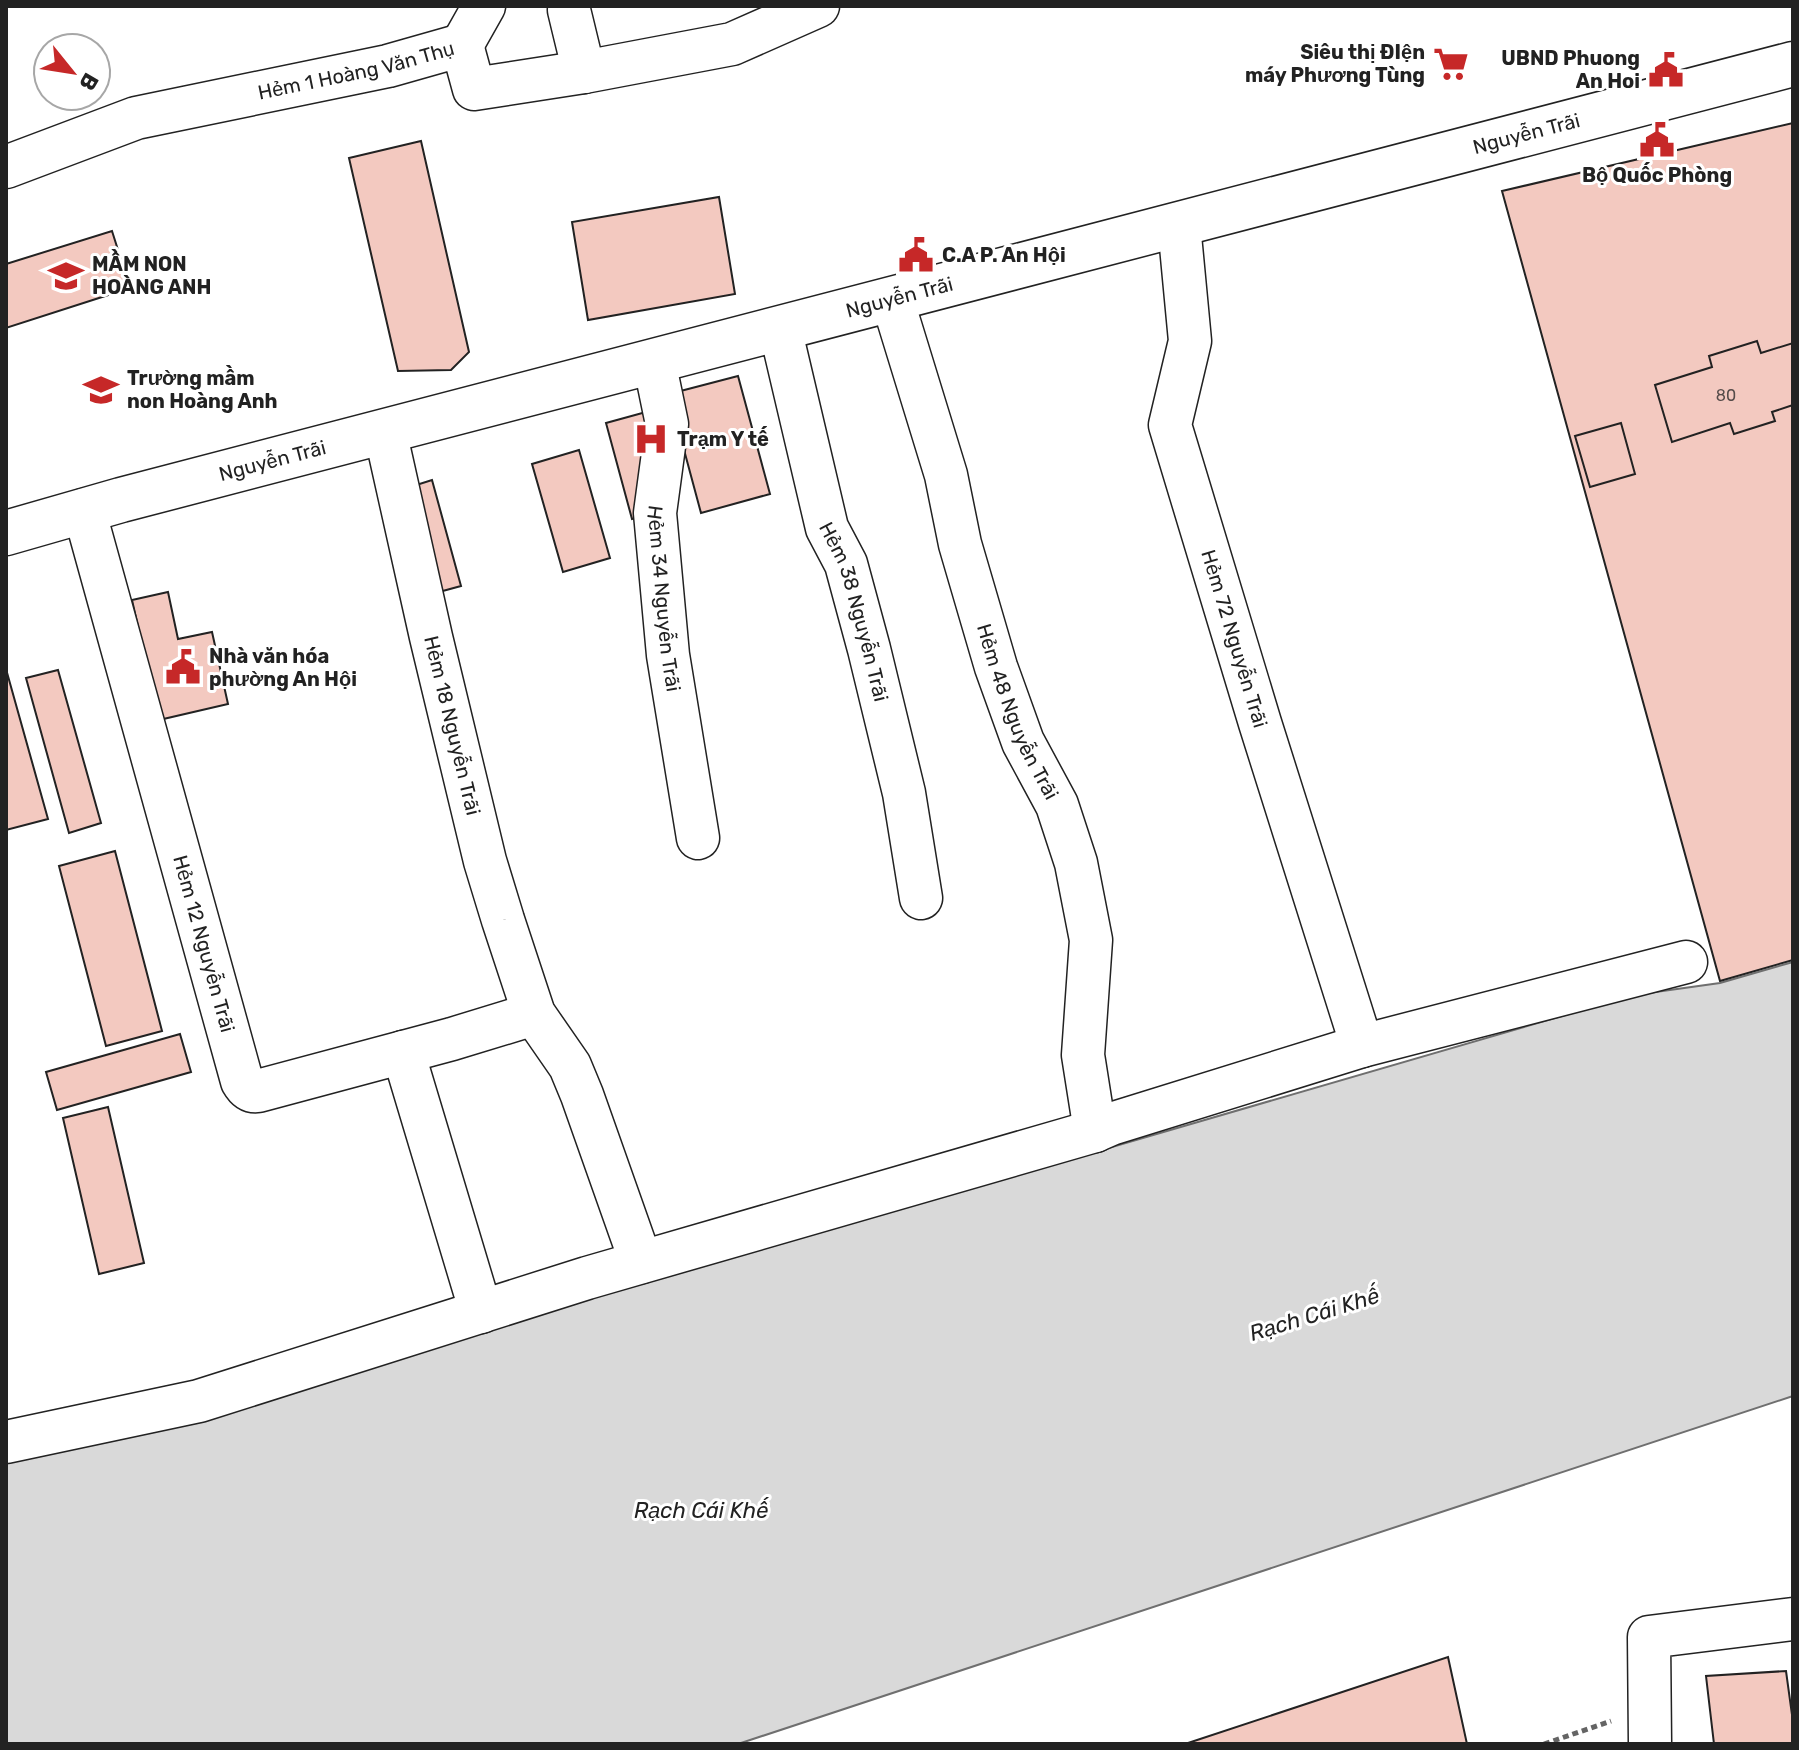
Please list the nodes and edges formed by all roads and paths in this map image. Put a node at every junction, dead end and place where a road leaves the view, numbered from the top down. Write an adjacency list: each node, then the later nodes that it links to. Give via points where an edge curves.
1 (484, 6): 4 (street)
2 (818, 6): 6 (street, Hẻm 1 Hoàng Văn Thụ, via 732,44)
3 (574, 7): 6 (street)
4 (462, 45): 6 (street, Hẻm 1 Hoàng Văn Thụ, via 474,89); 7 (street, Hẻm 1 Hoàng Văn Thụ, via 388,66 136,118)
5 (1793, 64): 8 (main road, Nguyễn Trãi)
6 (584, 72)
7 (6, 167)
8 (1179, 225): 9 (main road, Nguyễn Trãi); 19 (street, Hẻm 72 Nguyễn Trãi, via 1190,341 1170,425)
9 (892, 299): 10 (main road, Nguyễn Trãi); 21 (street, Hẻm 48 Nguyễn Trãi, via 946,475 996,667 1023,742 1057,805 1076,863 1091,940 1083,1055)
10 (780, 328): 11 (main road, Nguyễn Trãi); 16 (street, Hẻm 38 Nguyễn Trãi, via 827,528 846,564 869,649 904,793)
11 (654, 361): 12 (main road, Nguyễn Trãi); 15 (street, Hẻm 34 Nguyễn Trãi, via 667,424 655,513 668,655)
12 (385, 431): 13 (main road, Nguyễn Trãi); 18 (street, Hẻm 18 Nguyễn Trãi, via 485,861)
13 (84, 510): 14 (main road, Nguyễn Trãi); 20 (street, Hẻm 12 Nguyễn Trãi, via 242,1081 258,1091)
14 (6, 533)
15 (698, 838)
16 (921, 898)
17 (1686, 962): 19 (street)
18 (534, 1014): 20 (street, Hẻm 12 Nguyễn Trãi); 22 (street, Hẻm 18 Nguyễn Trãi, via 570,1066)
19 (1362, 1046): 21 (street)
20 (403, 1052): 23 (street)
21 (1095, 1131): 22 (street)
22 (641, 1262): 23 (street)
23 (481, 1312): 24 (street, via 199,1401)
24 (6, 1442)
25 (1793, 1619): 26 (street, via 1649,1637)
26 (1650, 1726): 27 (path)
27 (1544, 1744)

